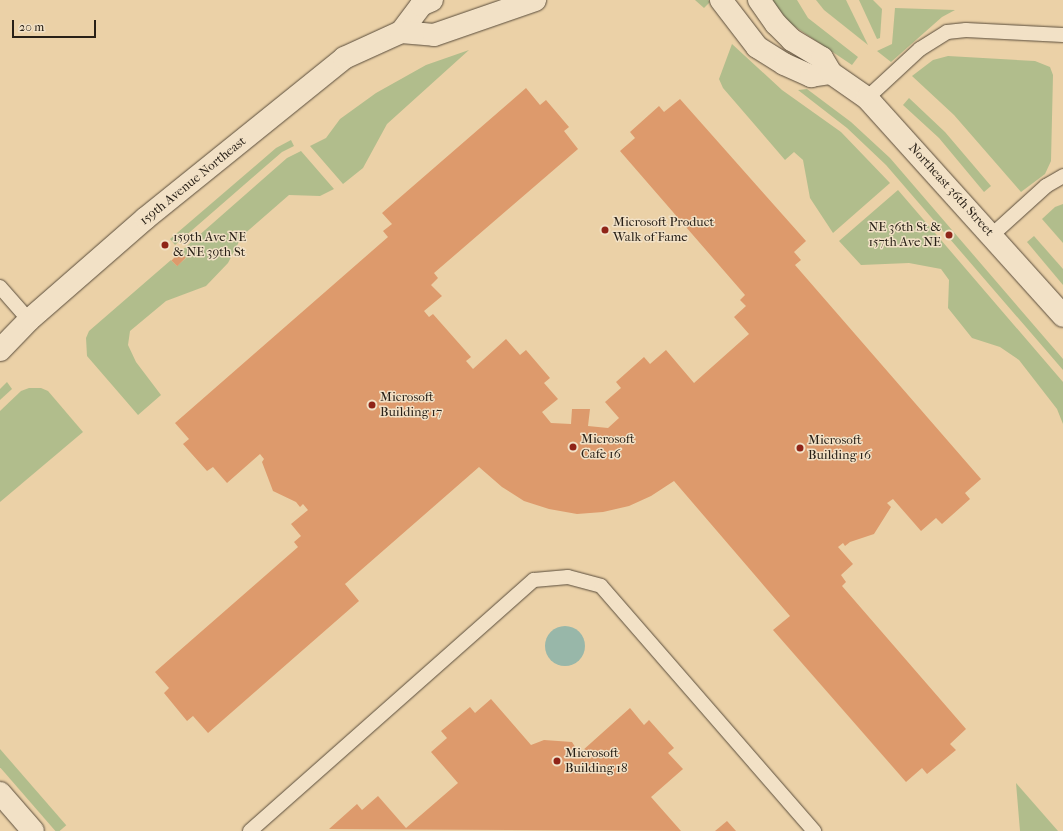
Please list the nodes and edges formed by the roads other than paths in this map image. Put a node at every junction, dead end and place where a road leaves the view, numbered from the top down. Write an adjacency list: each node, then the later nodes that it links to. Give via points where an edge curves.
1 (432, 0): 5 (street, via 420,5)
2 (535, 0): 5 (street, 159th Avenue Northeast, via 434,34)
3 (721, 0): 7 (street, via 757,46 784,64 811,76)
4 (759, 0): 7 (street, Northeast 36th Street, via 776,24 792,40 822,58)
5 (401, 32): 13 (street, 159th Avenue Northeast, via 344,58 146,218)
6 (1063, 35): 8 (lane, via 966,30 947,32 920,49)
7 (831, 73): 8 (street, Northeast 36th Street)
8 (867, 98): 10 (street, Northeast 36th Street)
9 (1063, 176): 10 (lane, via 1046,186)
10 (992, 236): 12 (street, Northeast 36th Street)
11 (0, 287): 13 (lane)
12 (1063, 316)
13 (29, 320): 14 (street, 159th Avenue Northeast)
14 (0, 350)
15 (0, 792): 16 (street)
16 (33, 831)
17 (250, 831): 18 (lane, via 534,580 568,577 601,586)
18 (814, 831)

